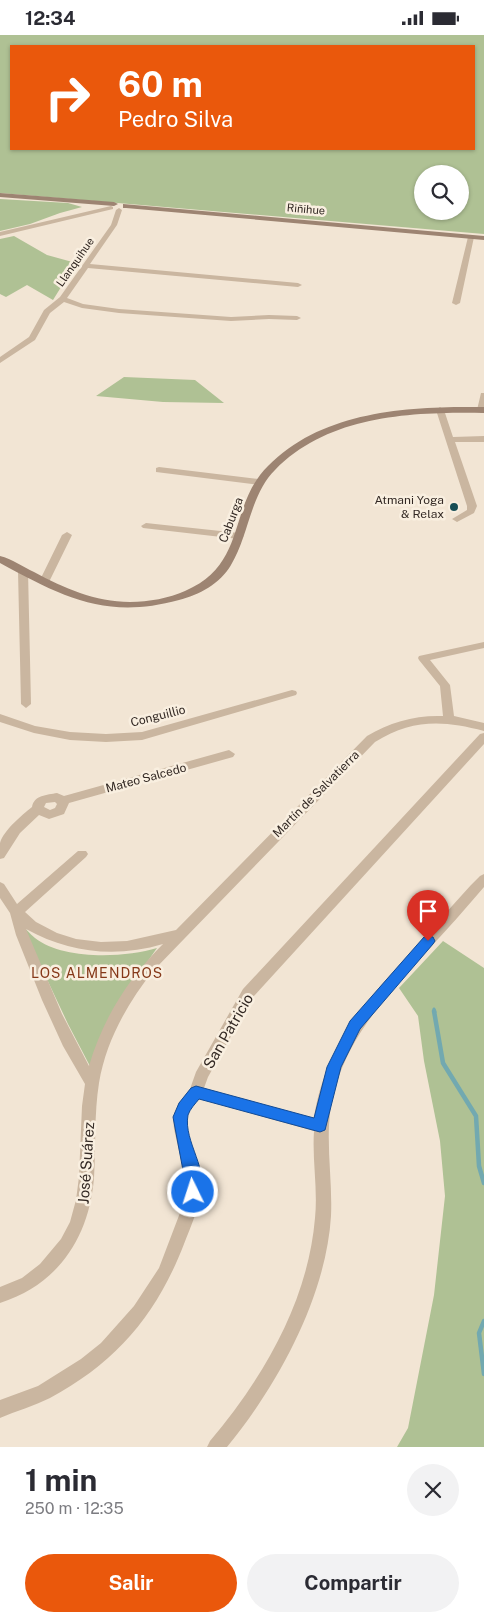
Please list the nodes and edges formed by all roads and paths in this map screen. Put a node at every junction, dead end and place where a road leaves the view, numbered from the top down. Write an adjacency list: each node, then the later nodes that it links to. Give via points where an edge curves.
1 (0, 195): 2 (street, Riñihue)
2 (114, 207): 3 (street); 4 (street, Riñihue, via 126,205); 6 (street, Llanquihue, via 114,225)
3 (0, 234)
4 (471, 237): 5 (street, Riñihue); 9 (street)
5 (484, 238)
6 (86, 266): 7 (street); 8 (street, Llanquihue)
7 (298, 285)
8 (63, 299): 10 (street, via 82,306 119,311 230,319); 11 (street, Llanquihue, via 46,312 32,339)
9 (456, 303)
10 (297, 318)
11 (0, 361)
12 (484, 395): 14 (street)
13 (440, 410): 14 (street, Caburga); 16 (street); 18 (street, Caburga, via 379,417 327,432 286,454)
14 (483, 410)
15 (484, 439): 16 (street)
16 (451, 440): 19 (street, via 472,507)
17 (159, 470): 18 (street)
18 (259, 482): 22 (street, Caburga)
19 (457, 519)
20 (146, 526): 22 (street)
21 (67, 535): 25 (street)
22 (239, 536): 25 (street, Caburga, via 225,567 213,580 186,595 164,601 139,605 103,604 82,599)
23 (0, 559): 24 (street, Caburga)
24 (23, 571): 25 (street, Caburga); 28 (street)
25 (44, 582)
26 (484, 645): 30 (street, via 423,659 445,685)
27 (292, 693): 29 (street, Conguillio, via 125,738 57,734)
28 (26, 704)
29 (0, 718)
30 (448, 720): 31 (street, Martín de Salvatierra); 40 (street, Martín de Salvatierra, via 406,723 370,739)
31 (484, 727)
32 (484, 737): 42 (street, San Patricio, via 248,993)
33 (229, 754): 34 (street, Mateo Salcedo, via 62,801 63,806 57,813 45,814 38,809)
34 (4, 840): 36 (street, Mateo Salcedo)
35 (82, 853): 39 (street)
36 (0, 855)
37 (484, 879): 43 (street, via 355,1025 334,1067)
38 (0, 887): 39 (street, Martín de Salvatierra)
39 (16, 913): 40 (street, Martín de Salvatierra, via 36,930 49,936 92,946 137,945); 41 (street, Martín de Salvatierra, via 19,930 45,990 76,1057)
40 (179, 933): 41 (street, Martín de Salvatierra, via 148,967 122,1003 98,1059)
41 (92, 1083): 44 (street, José Suárez, via 84,1203 75,1231 47,1268 19,1287)
42 (196, 1092): 43 (street); 45 (street, San Patricio, via 180,1117 193,1179 191,1205 174,1252 154,1293 125,1331 87,1365 43,1392)
43 (320, 1126): 46 (street, via 323,1219 309,1283 280,1353 262,1385)
44 (0, 1295)
45 (0, 1409)
46 (216, 1447)

